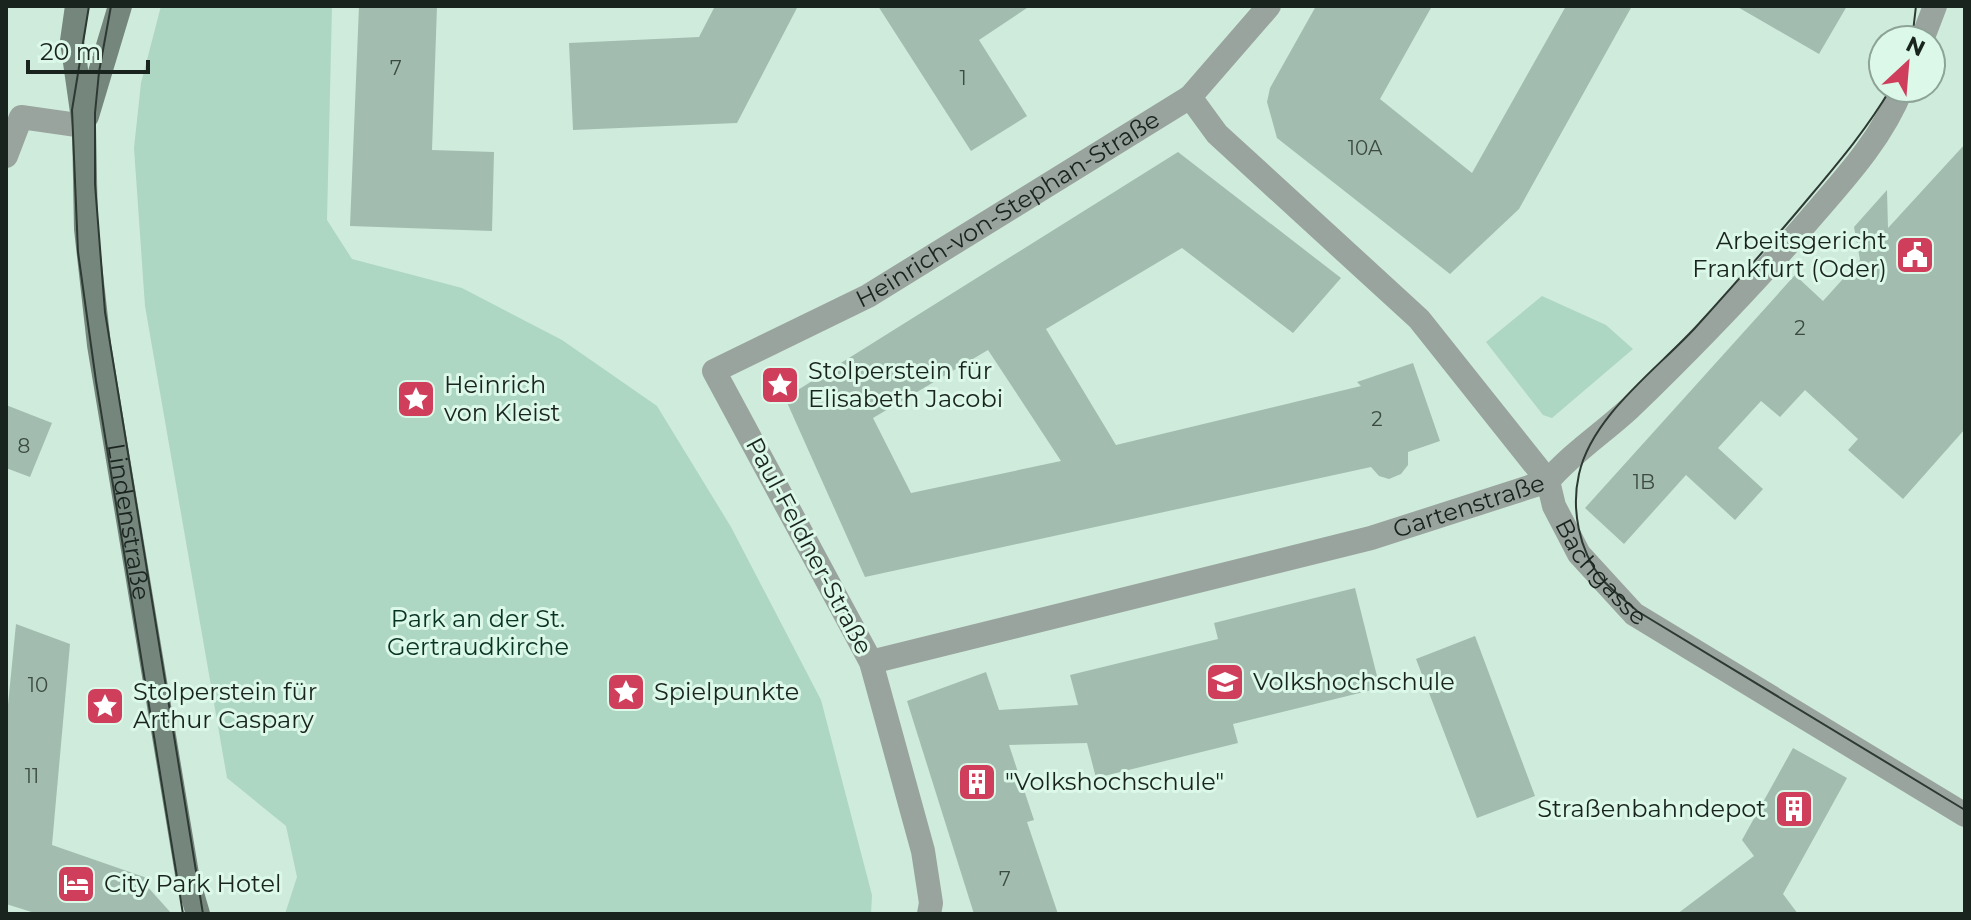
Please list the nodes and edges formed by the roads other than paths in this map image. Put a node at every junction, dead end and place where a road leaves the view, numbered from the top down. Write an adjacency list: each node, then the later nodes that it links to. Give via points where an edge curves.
1 (77, 6): 6 (street, Lindenstraße, via 72,41)
2 (120, 6): 6 (street, Lindenstraße)
3 (1269, 6): 4 (street, Heinrich-von-Stephan-Straße)
4 (1190, 97): 8 (street, Heinrich-von-Stephan-Straße, via 868,296); 9 (street, Bachgasse, via 1217,134 1419,319)
5 (1896, 104): 9 (street, Gartenstraße, via 1863,157 1767,268 1629,409)
6 (84, 126): 7 (street, via 21,117); 12 (street, Lindenstraße, via 86,229 99,345)
7 (6, 156)
8 (714, 371): 10 (street, Paul-Feldner-Straße)
9 (1548, 481): 10 (street, Gartenstraße, via 1371,538); 11 (street, Bachgasse, via 1554,506 1579,554 1634,614)
10 (871, 662): 13 (street, Paul-Feldner-Straße, via 923,851)
11 (1965, 815)
12 (195, 910)
13 (929, 914)

